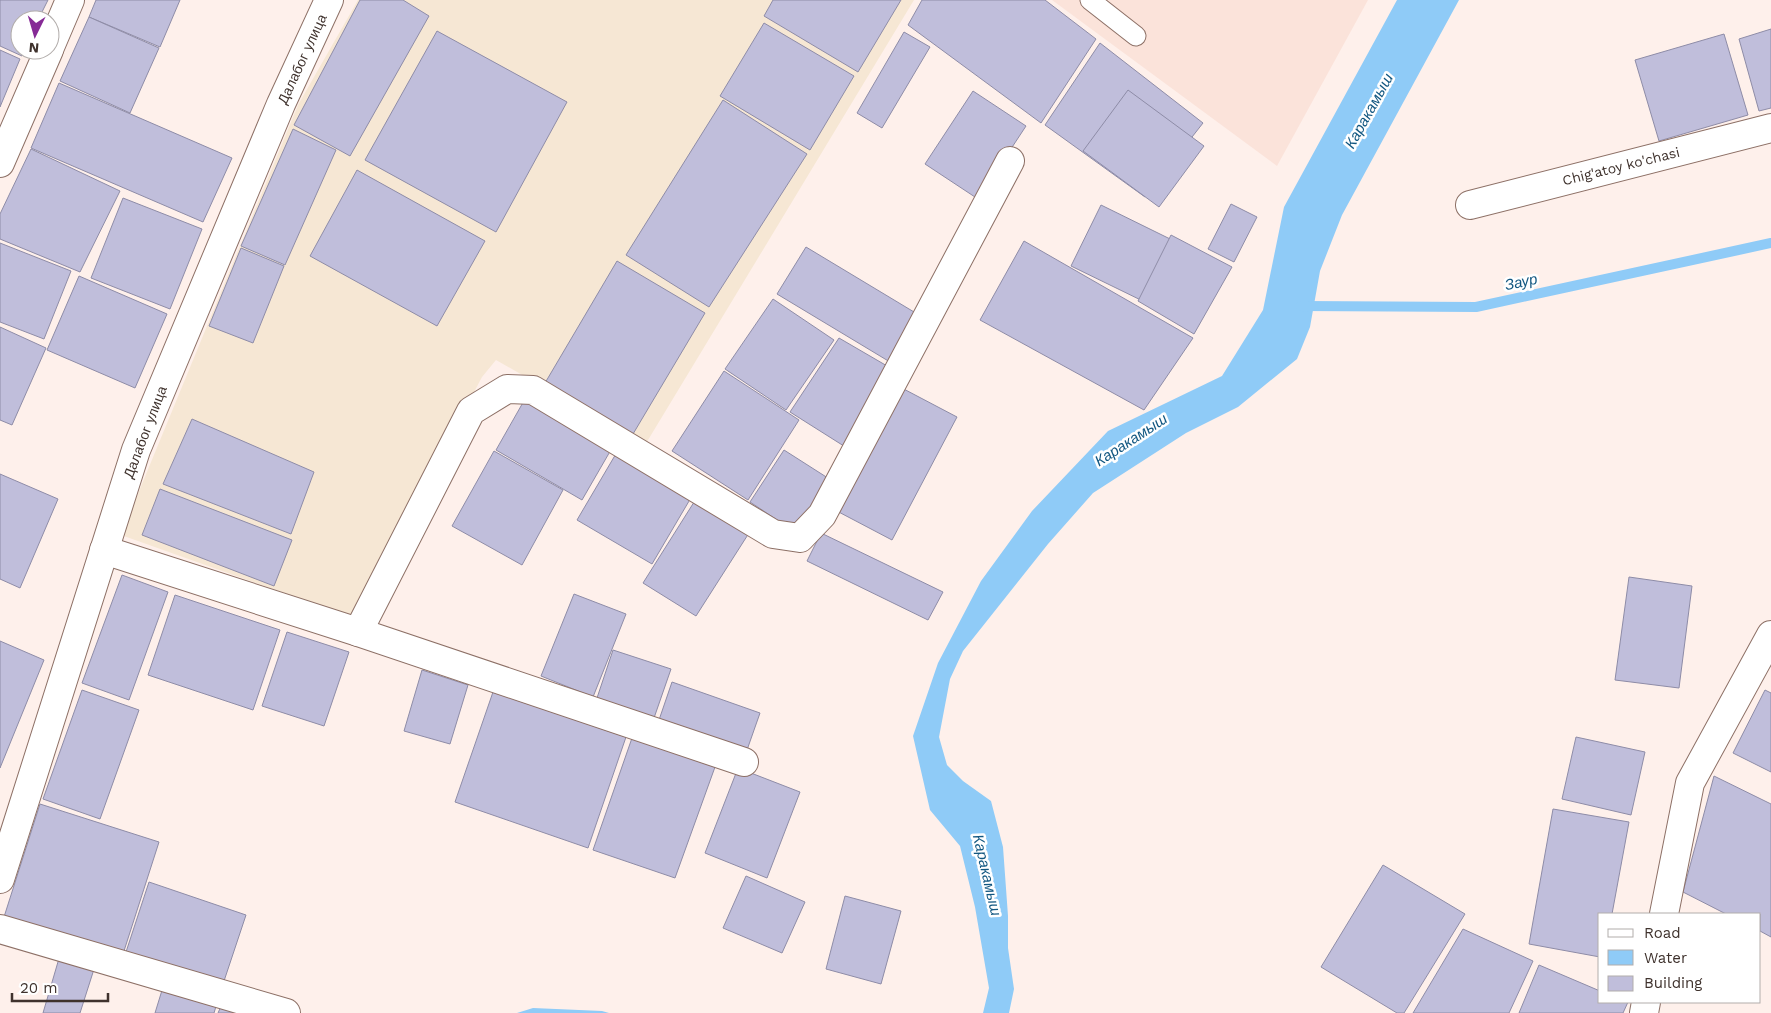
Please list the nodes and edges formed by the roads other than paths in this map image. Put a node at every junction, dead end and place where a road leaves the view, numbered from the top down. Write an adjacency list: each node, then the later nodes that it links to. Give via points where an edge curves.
1 (70, 0): 4 (street)
2 (329, 0): 11 (street, Далабог улица, via 281,104 136,450)
3 (1090, 0): 5 (lane)
4 (60, 23)
5 (1136, 36)
6 (44, 60): 9 (street)
7 (1771, 128): 10 (street, Chig'atoy ko'chasi)
8 (1010, 161): 12 (street, via 822,515 800,538 773,534 533,390 508,389 472,411)
9 (0, 163)
10 (1470, 204)
11 (104, 550): 12 (street); 15 (street, Далабог улица)
12 (358, 632): 14 (street)
13 (1771, 635): 16 (street, via 1690,784)
14 (744, 762)
15 (0, 879)
16 (1664, 913)
17 (0, 930): 18 (street)
18 (286, 1013)

